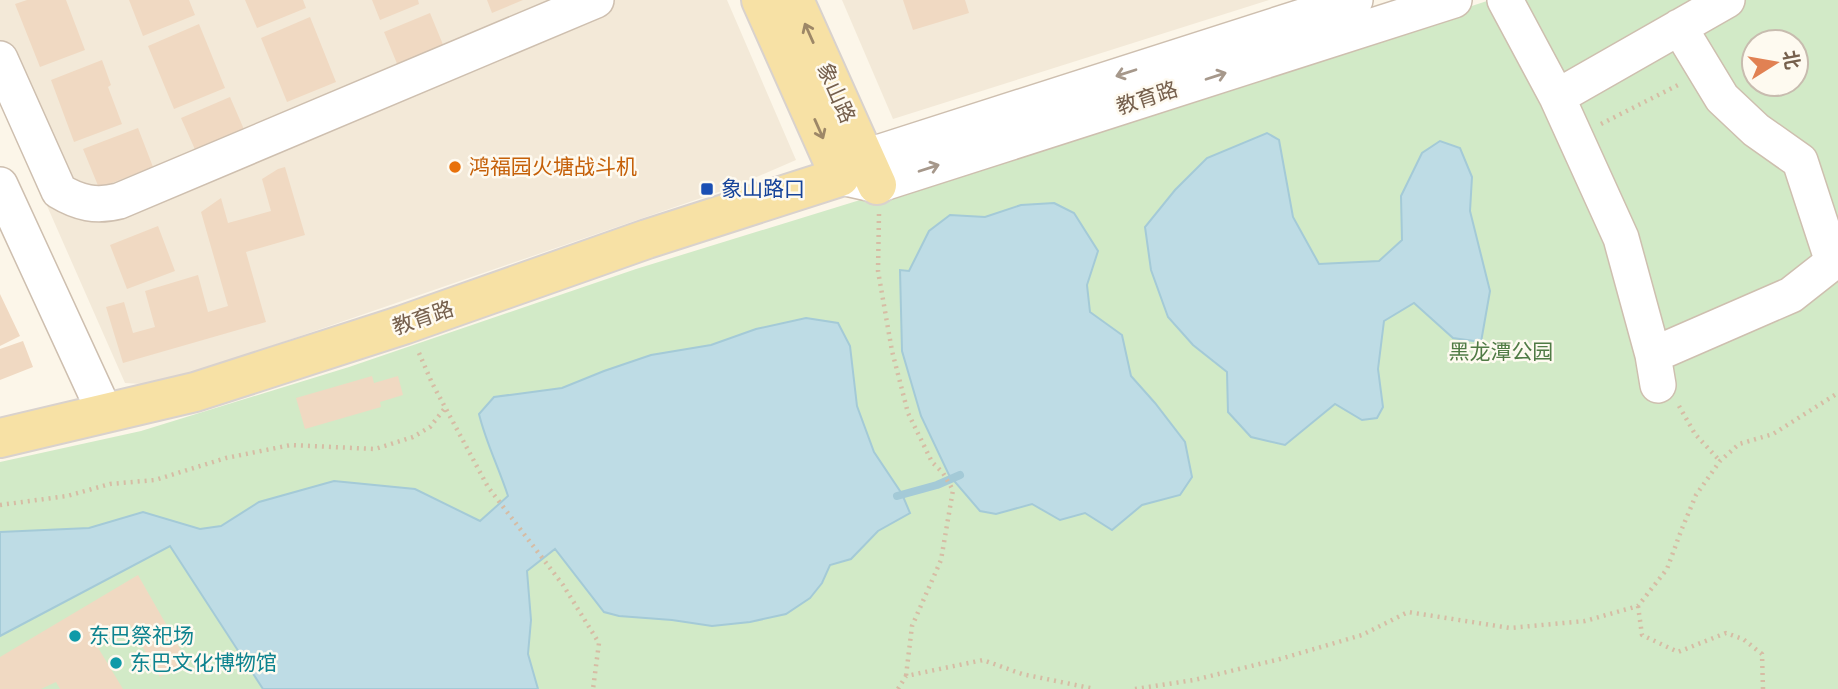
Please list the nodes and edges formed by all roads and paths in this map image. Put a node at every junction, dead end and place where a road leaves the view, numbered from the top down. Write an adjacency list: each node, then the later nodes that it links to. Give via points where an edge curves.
1 (596, 0): 10 (street, via 108,204 84,203 60,191)
2 (761, 0): 14 (main road, 象山路, one-way to 14)
3 (794, 0): 14 (main road, 象山路, one-way to 3)
4 (1355, 0): 8 (street, 教育路)
5 (1454, 0): 14 (street, 教育路, one-way to 5)
6 (1505, 0): 12 (street)
7 (1727, 0): 9 (street)
8 (1316, 6): 14 (street, 教育路, one-way to 14)
9 (1679, 27): 11 (street); 12 (street)
10 (0, 59)
11 (1719, 92): 13 (path, via 1679,84); 17 (street, via 1756,130 1801,161 1833,262 1791,295)
12 (1557, 97): 17 (street, via 1621,237)
13 (1590, 129)
14 (861, 173): 16 (main road, 教育路, via 647,239); 25 (path, via 892,351 908,413 932,462 953,490 941,560 912,626)
15 (0, 185): 20 (street)
16 (403, 325): 19 (path); 20 (main road, 教育路, via 195,392)
17 (1655, 370): 22 (path, via 1695,434)
18 (1838, 393): 22 (path, via 1773,434 1739,444)
19 (445, 408): 23 (path, via 413,437 375,449 291,445 226,458 155,480); 26 (path, via 488,487 563,585 599,643)
20 (104, 413): 21 (main road, 教育路)
21 (0, 438)
22 (1720, 461): 24 (path, via 1696,495 1667,569)
23 (0, 505)
24 (1638, 606): 29 (path, via 1586,621 1510,628 1408,612 1362,635 1280,659); 30 (path, via 1643,635 1678,652 1726,633 1743,639 1762,654)
25 (906, 676): 27 (path); 28 (path, via 983,660 1022,674)
26 (593, 689)
27 (898, 689)
28 (1095, 689)
29 (1135, 689)
30 (1763, 689)

